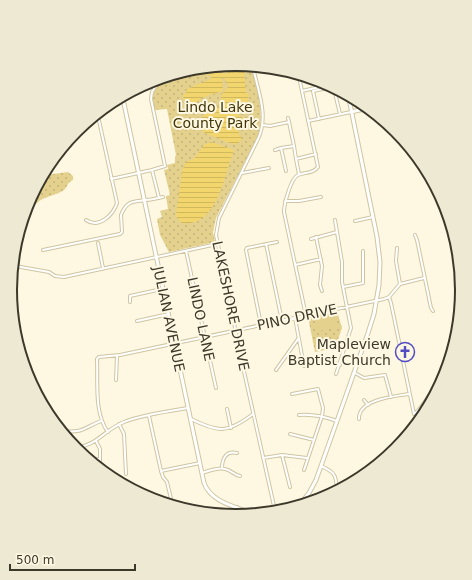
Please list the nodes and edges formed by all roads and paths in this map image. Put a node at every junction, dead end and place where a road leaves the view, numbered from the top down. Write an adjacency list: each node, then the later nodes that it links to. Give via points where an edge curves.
1 (255, 72): 18 (street, LAKESHORE DRIVE, via 263,110)
2 (300, 81): 6 (street)
3 (155, 87): 25 (street, via 151,99 165,166)
4 (318, 87): 6 (street)
5 (324, 90): 15 (street, via 313,92)
6 (302, 91): 16 (street)
7 (335, 95): 12 (street)
8 (124, 102): 27 (main road, JULIAN AVENUE)
9 (349, 102): 11 (main road)
10 (360, 110): 11 (main road)
11 (351, 112): 12 (street); 36 (main road)
12 (340, 114): 15 (street)
13 (288, 118): 17 (street)
14 (99, 119): 30 (street)
15 (319, 119): 16 (street)
16 (308, 121): 22 (street)
17 (289, 122): 18 (street); 19 (street)
18 (263, 125): 28 (street, LAKESHORE DRIVE)
19 (294, 146): 20 (street); 23 (street)
20 (281, 148): 21 (street); 26 (street)
21 (275, 150)
22 (316, 154): 23 (street); 29 (street, via 317,169)
23 (296, 159): 29 (street)
24 (269, 168): 28 (street)
25 (152, 170): 27 (street); 33 (street)
26 (286, 171)
27 (138, 173): 30 (street); 34 (main road, JULIAN AVENUE)
28 (242, 173): 46 (street, LAKESHORE DRIVE, via 219,218)
29 (299, 174): 35 (street, via 294,178)
30 (112, 179): 37 (street, via 117,203 115,210 98,223)
31 (163, 196): 33 (street)
32 (321, 197): 35 (street)
33 (159, 198): 34 (street)
34 (144, 201): 49 (street, via 131,202 122,212 123,231 120,234); 52 (main road, JULIAN AVENUE)
35 (285, 201): 54 (street, via 284,212)
36 (374, 217): 39 (street); 63 (main road, via 378,244)
37 (86, 220)
38 (335, 220): 40 (street)
39 (355, 221)
40 (338, 232): 42 (street); 59 (street)
41 (415, 235): 57 (street)
42 (316, 237): 43 (street); 53 (street)
43 (311, 238)
44 (277, 242): 47 (street)
45 (98, 243): 56 (street)
46 (217, 244): 50 (street); 73 (street, LAKESHORE DRIVE)
47 (266, 244): 71 (street); 72 (street, via 246,249)
48 (397, 248): 58 (street, via 396,261)
49 (43, 250)
50 (186, 251): 52 (street); 74 (street, LINDO LANE)
51 (363, 251): 59 (street, via 363,283)
52 (156, 257): 56 (street); 60 (main road, JULIAN AVENUE)
53 (321, 260): 54 (street); 61 (street)
54 (295, 265): 68 (street)
55 (18, 267): 56 (street, via 49,272 60,277)
56 (103, 268)
57 (424, 278): 58 (street); 66 (street)
58 (400, 284): 62 (street)
59 (343, 287): 65 (street)
60 (163, 289): 64 (street, via 130,296); 67 (main road, JULIAN AVENUE)
61 (322, 291)
62 (389, 297): 63 (street, PINO DRIVE); 87 (street)
63 (377, 301): 65 (street, PINO DRIVE); 82 (main road)
64 (130, 302)
65 (347, 307): 68 (street, PINO DRIVE); 79 (street, via 352,324)
66 (433, 311)
67 (169, 314): 70 (street); 76 (main road, JULIAN AVENUE)
68 (306, 316): 69 (street, PINO DRIVE)
69 (295, 318): 71 (street, PINO DRIVE); 75 (street)
70 (137, 320)
71 (282, 321): 72 (street, PINO DRIVE)
72 (261, 325): 73 (street, PINO DRIVE)
73 (235, 331): 74 (street, PINO DRIVE); 94 (street, LAKESHORE DRIVE)
74 (205, 338): 76 (street, PINO DRIVE); 85 (street, LINDO LANE)
75 (298, 339): 80 (street); 81 (street)
76 (174, 344): 77 (street, PINO DRIVE); 92 (main road, JULIAN AVENUE)
77 (118, 356): 84 (street); 101 (street, PINO DRIVE, via 97,359)
78 (330, 361): 79 (street)
79 (340, 365): 83 (street)
80 (304, 366)
81 (276, 370)
82 (354, 372): 88 (street, via 364,378 386,376); 100 (main road)
83 (336, 374)
84 (116, 380)
85 (216, 388)
86 (292, 394): 97 (street, via 318,389 323,408)
87 (409, 394): 88 (street); 89 (street, via 414,414)
88 (391, 397): 91 (street)
89 (426, 399)
90 (364, 400): 91 (street)
91 (368, 405): 99 (street, via 360,413)
92 (188, 408): 96 (street); 98 (main road, JULIAN AVENUE)
93 (227, 409): 103 (street)
94 (253, 414): 103 (street); 112 (street, LAKESHORE DRIVE)
95 (299, 415): 97 (street)
96 (149, 416): 102 (street); 119 (street)
97 (322, 416): 100 (street); 107 (street)
98 (190, 418): 103 (street, via 214,429); 115 (main road, JULIAN AVENUE)
99 (359, 419)
100 (337, 421): 116 (main road)
101 (101, 422): 104 (street, via 83,431); 105 (street, PINO DRIVE)
102 (119, 424): 105 (street); 121 (street, via 124,434)
103 (231, 428)
104 (69, 431)
105 (108, 432): 108 (street)
106 (290, 434): 107 (street)
107 (314, 440): 113 (street)
108 (96, 441): 109 (street); 114 (street, via 100,450)
109 (82, 446)
110 (237, 453): 117 (street, via 227,455 222,461)
111 (282, 455): 112 (street); 113 (street); 124 (street)
112 (263, 458): 127 (street, LAKESHORE DRIVE)
113 (307, 458): 118 (street)
114 (99, 459)
115 (200, 463): 119 (street); 120 (main road, JULIAN AVENUE)
116 (321, 466): 123 (street, via 334,474); 125 (main road)
117 (222, 468): 120 (street); 122 (street)
118 (304, 470)
119 (161, 471): 126 (street)
120 (202, 473): 128 (main road, JULIAN AVENUE, via 205,487 210,494)
121 (126, 474)
122 (240, 476)
123 (337, 484)
124 (290, 486)
125 (305, 497)
126 (171, 499)
127 (274, 506)
128 (237, 508)

